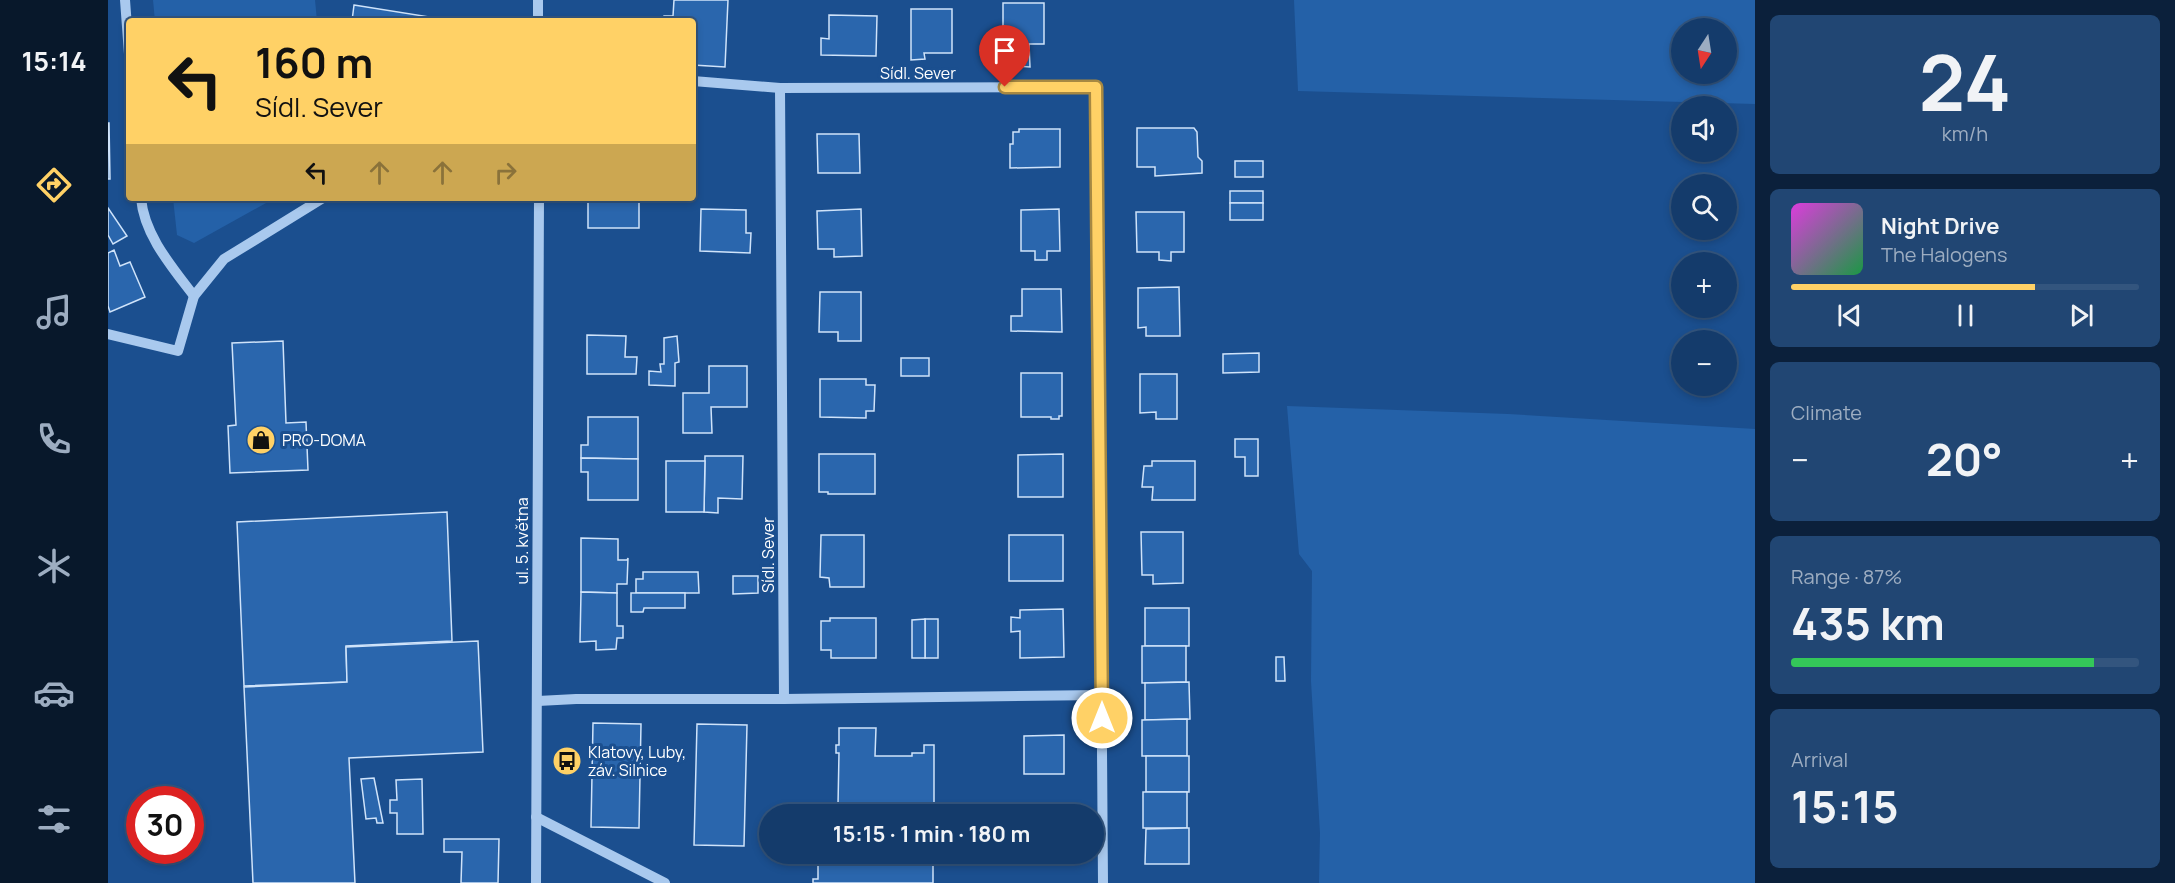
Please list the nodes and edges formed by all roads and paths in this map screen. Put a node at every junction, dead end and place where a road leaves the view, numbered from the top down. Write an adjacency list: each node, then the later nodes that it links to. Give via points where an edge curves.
1 (124, 0): 4 (street)
2 (538, 0): 3 (street)
3 (538, 18)
4 (126, 22)
5 (696, 81): 6 (street, Sídl. Sever)
6 (780, 88): 12 (street, Sídl. Sever, via 1096,87); 13 (street, Sídl. Sever)
7 (141, 201): 10 (street, via 142,213 160,251)
8 (318, 201): 10 (street, via 224,259)
9 (539, 201): 14 (street, ul. 5. května)
10 (194, 296): 11 (street, via 178,351)
11 (108, 334)
12 (1102, 695): 13 (street); 18 (street, Sídl. Sever)
13 (784, 699): 14 (street)
14 (537, 701): 15 (street, ul. 5. května)
15 (536, 817): 16 (street, ul. 5. května); 17 (street)
16 (536, 883)
17 (665, 883)
18 (1103, 883)

